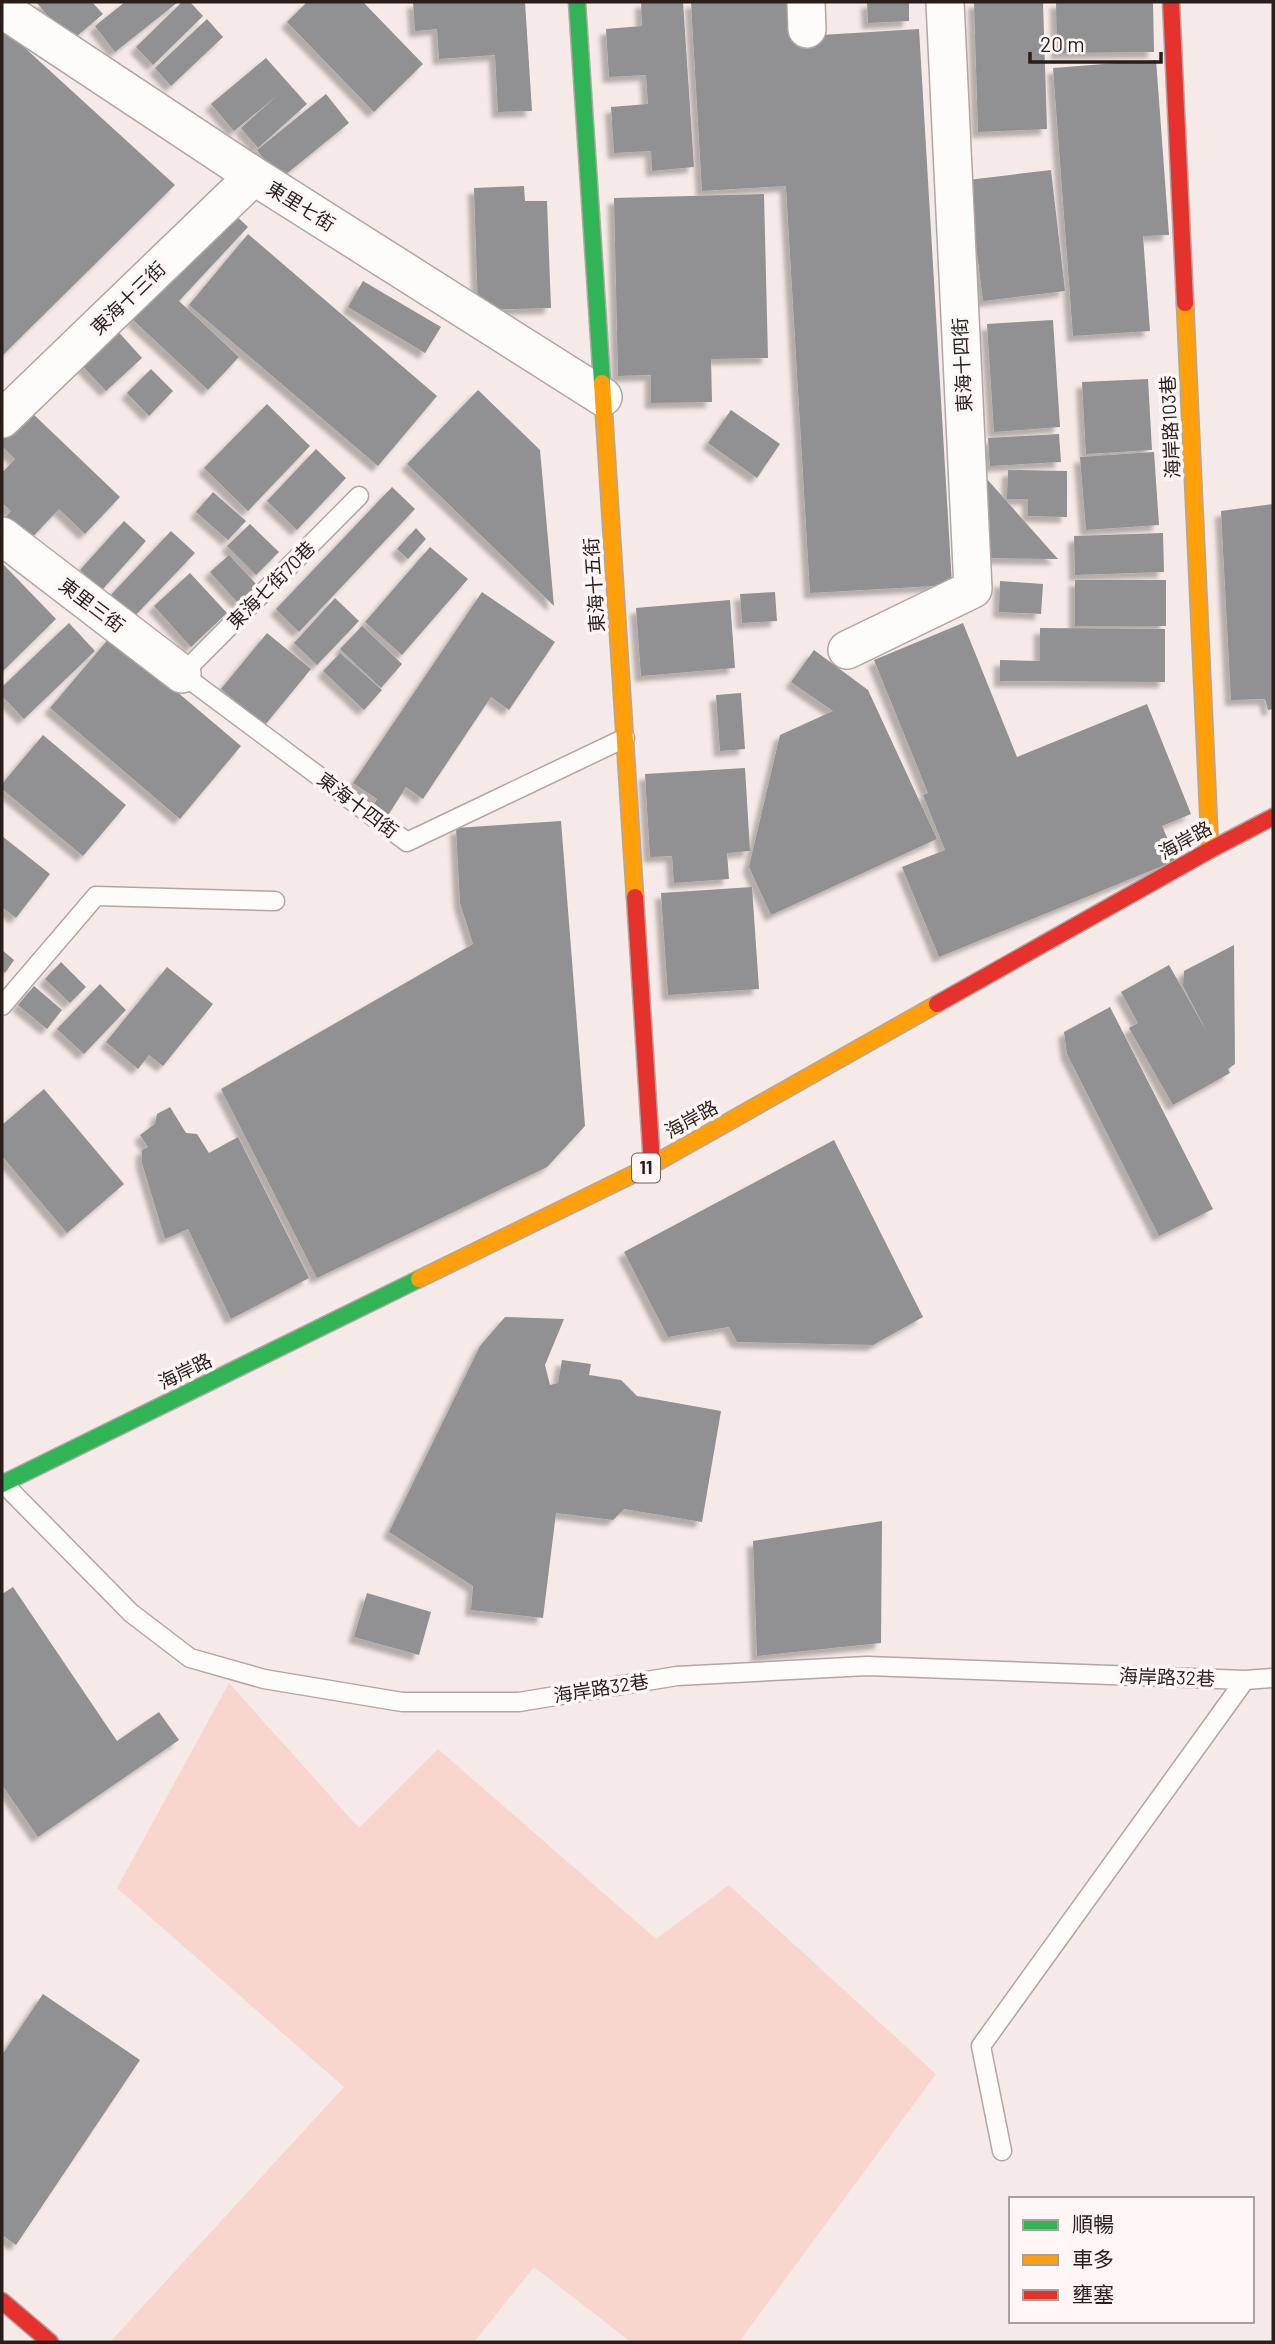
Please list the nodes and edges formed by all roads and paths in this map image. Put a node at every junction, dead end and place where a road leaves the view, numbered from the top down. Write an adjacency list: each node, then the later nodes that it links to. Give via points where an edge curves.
1 (577, 2): 6 (street, 東海十五街)
2 (945, 2): 10 (street, 東海十四街, via 973,589)
3 (1171, 2): 14 (street, 海岸路103巷)
4 (2, 9): 5 (street, 東里七街)
5 (254, 176): 6 (street, 東里七街); 7 (street, 東海十三街)
6 (603, 397): 12 (street, 東海十五街)
7 (2, 419)
8 (359, 496): 11 (lane, 東海七街70巷)
9 (2, 536): 11 (street, 東里三街)
10 (847, 650)
11 (183, 674): 12 (lane, 東海十四街, via 407,842)
12 (625, 738): 17 (street, 東海十五街)
13 (1273, 817): 14 (street, 海岸路 / 11)
14 (1210, 850): 17 (street, 海岸路 / 11)
15 (275, 901): 16 (lane, via 96,897)
16 (2, 1006)
17 (652, 1165): 18 (street, 海岸路 / 11)
18 (2, 1483): 20 (lane, 海岸路32巷, via 131,1613 190,1658 264,1679 402,1702 519,1702 677,1676 867,1666)
19 (1273, 1678): 20 (lane, 海岸路32巷)
20 (1245, 1679): 21 (lane, via 981,2046)
21 (1002, 2151)
22 (2, 2301): 23 (street)
23 (50, 2342)

